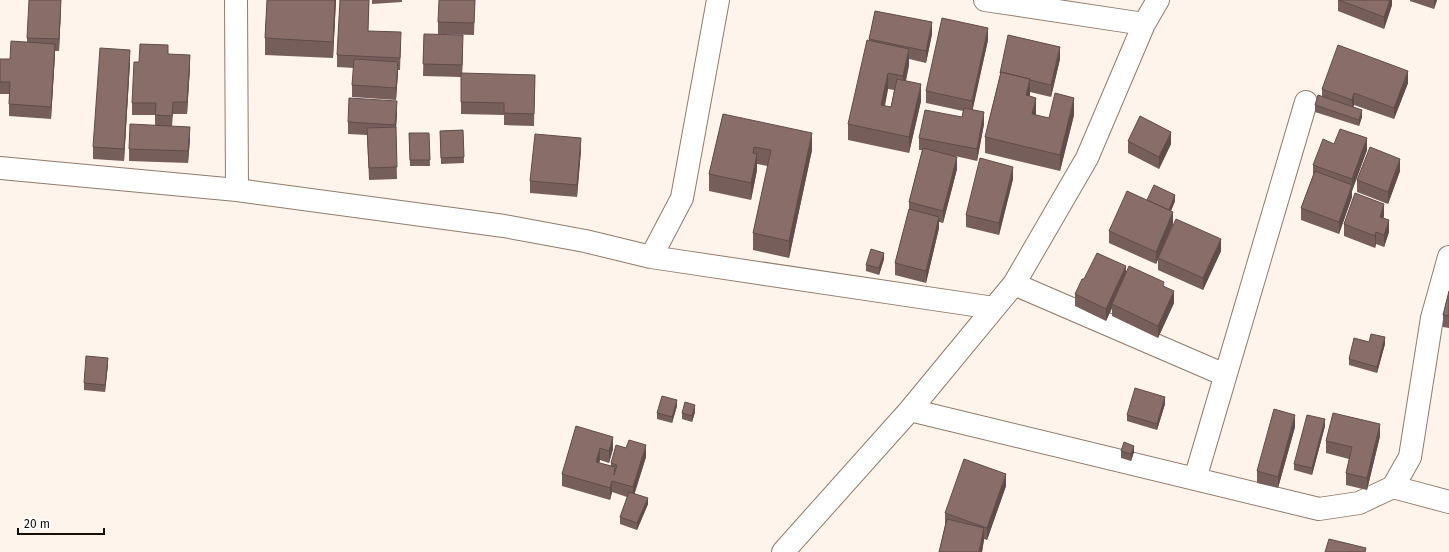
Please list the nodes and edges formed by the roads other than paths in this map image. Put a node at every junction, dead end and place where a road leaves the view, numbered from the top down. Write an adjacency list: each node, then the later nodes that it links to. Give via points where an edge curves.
1 (236, 0): 8 (street)
2 (718, 0): 9 (street, via 682,198)
3 (985, 0): 5 (street)
4 (1158, 0): 5 (street)
5 (1144, 24): 11 (street, via 1087,158)
6 (1306, 102): 13 (street)
7 (0, 168): 8 (street)
8 (237, 190): 9 (street, via 504,226 585,241)
9 (651, 257): 12 (street)
10 (1449, 258): 16 (street, via 1432,318 1410,457)
11 (1014, 284): 12 (street); 13 (street)
12 (994, 308): 14 (street)
13 (1226, 375): 15 (street)
14 (910, 410): 15 (street); 18 (street)
15 (1195, 480): 16 (street, via 1319,509 1359,503)
16 (1393, 486): 17 (street)
17 (1449, 502)
18 (783, 552)

